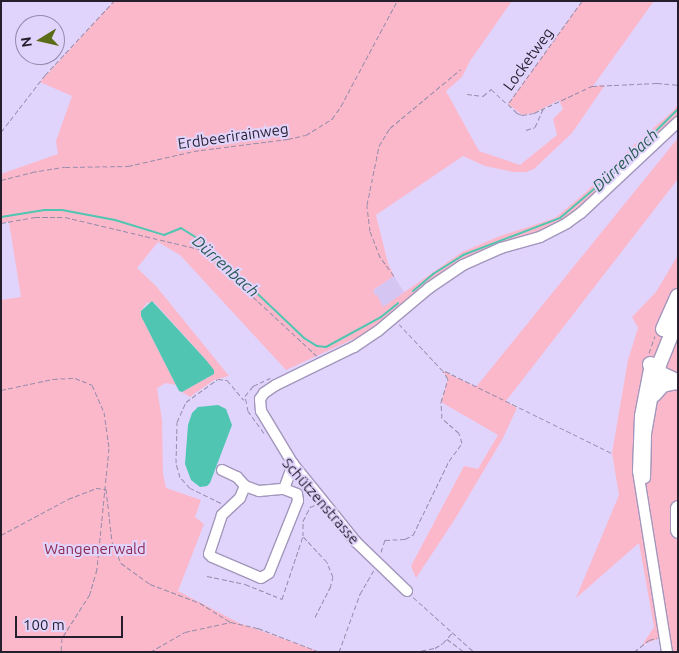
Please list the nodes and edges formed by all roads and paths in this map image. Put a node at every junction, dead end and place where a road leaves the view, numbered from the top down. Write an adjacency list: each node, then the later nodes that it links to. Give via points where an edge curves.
1 (114, 1): 11 (path, via 45,75)
2 (397, 1): 12 (path, Erdbeerirainweg, via 341,106 332,119 306,135 194,151 128,166 66,167)
3 (582, 1): 7 (path, Locketweg)
4 (461, 69): 14 (path, via 390,128 379,146 367,205 380,257)
5 (678, 85): 8 (path, Locketweg, via 592,86)
6 (467, 94): 7 (path, via 483,96 491,89)
7 (508, 104): 8 (path, Locketweg, via 522,115)
8 (544, 108): 10 (path, via 535,127)
9 (678, 122): 16 (street, via 567,223 540,237 501,248 463,265)
10 (526, 130)
11 (1, 132)
12 (1, 180)
13 (1, 223): 18 (path, via 45,216 70,218 199,249 317,356)
14 (394, 276)
15 (678, 296): 19 (main road)
16 (393, 318): 20 (path); 28 (street, Schützenstrasse, via 354,347 276,385 262,396 259,403 261,411)
17 (678, 318): 19 (main road)
18 (309, 359)
19 (656, 367): 22 (highway); 24 (main road); 36 (street, via 642,400 638,444 639,482)
20 (443, 371): 27 (path); 39 (path, via 448,379 441,402 442,418 459,433 462,443 449,461 414,535 385,540)
21 (272, 377): 25 (path, via 249,390)
22 (677, 379): 24 (highway, via 662,384)
23 (1, 390): 31 (path, via 64,378 85,380 92,386 100,401 108,433)
24 (652, 394): 36 (street, via 645,449)
25 (245, 401): 26 (path); 34 (path, via 227,380 218,379 186,402 178,422 176,463 183,482)
26 (265, 435)
27 (612, 453)
28 (293, 464): 32 (street); 33 (street, Schützenstrasse)
29 (222, 470): 30 (street, via 237,477)
30 (245, 486): 32 (street, via 259,491); 34 (street, via 240,498)
31 (106, 489): 38 (path, via 96,488 68,498); 42 (path, via 112,542 121,563 150,584 200,603); 46 (path, via 94,582 83,607 62,638)
32 (284, 489): 34 (street, via 297,494 298,501 269,573 264,578 209,554 222,515)
33 (323, 502): 39 (street, Schützenstrasse); 41 (path, via 310,507 303,521 303,536 327,562 332,577)
34 (229, 507)
35 (678, 508): 37 (highway)
36 (646, 524): 44 (street)
37 (678, 530)
38 (1, 535)
39 (377, 564): 40 (street, Schützenstrasse); 49 (path, via 360,594)
40 (407, 591): 43 (path)
41 (315, 617)
42 (231, 622): 47 (path, via 185,632); 48 (path, via 258,628)
43 (452, 632): 45 (path); 52 (path)
44 (665, 636): 53 (path, via 649,640); 54 (street)
45 (447, 639): 50 (path, via 435,648); 51 (path)
46 (61, 652)
47 (150, 652)
48 (320, 652)
49 (339, 652)
50 (414, 652)
51 (464, 652)
52 (474, 652)
53 (634, 652)
54 (667, 652)

